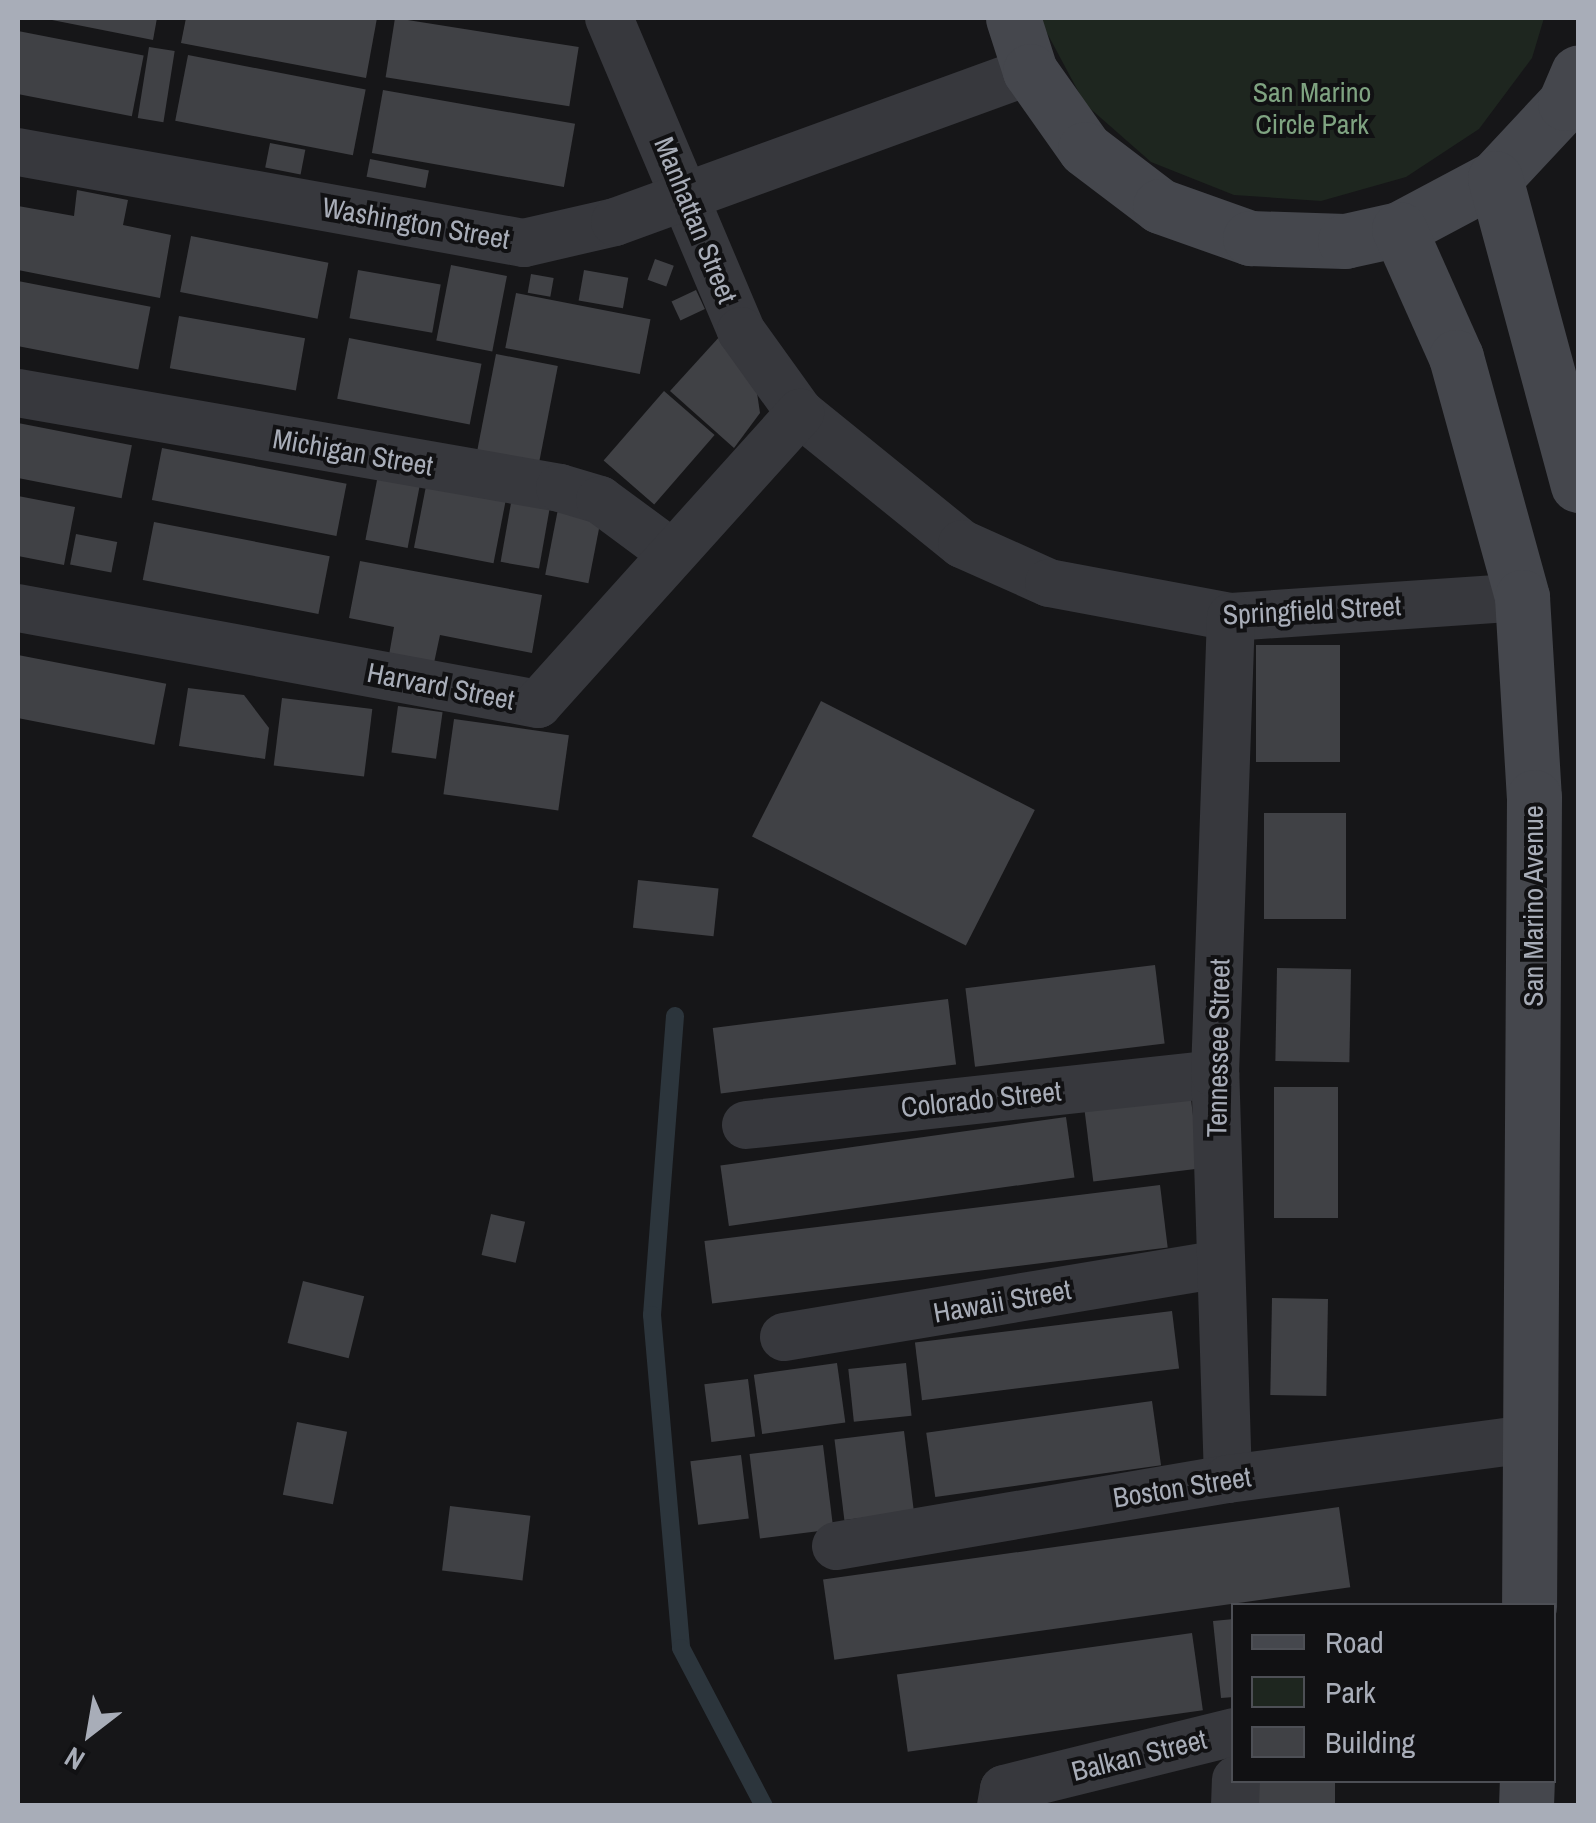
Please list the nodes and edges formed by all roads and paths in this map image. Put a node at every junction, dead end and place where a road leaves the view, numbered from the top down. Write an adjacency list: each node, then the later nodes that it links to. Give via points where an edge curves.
1 (609, 18): 7 (street, Manhattan Street)
2 (1013, 18): 3 (main road)
3 (1030, 70): 7 (street, Washington Street); 8 (main road, via 1085,149 1160,206 1250,238 1345,241)
4 (1578, 73): 6 (main road, via 1565,102)
5 (18, 152): 7 (street, Washington Street, via 524,243 615,222)
6 (1495, 178): 8 (main road); 11 (main road)
7 (688, 194): 10 (street, Manhattan Street, via 741,331)
8 (1399, 228): 13 (main road, San Marino Avenue, via 1456,358)
9 (18, 393): 12 (street, Michigan Street, via 560,488 600,500)
10 (800, 413): 12 (street, Harvard Street); 15 (street, Springfield Street, via 962,544 1049,584)
11 (1578, 486)
12 (672, 553): 14 (street, Harvard Street, via 538,704)
13 (1522, 597): 15 (street, Springfield Street); 20 (main road, San Marino Avenue, via 1534,797)
14 (18, 608)
15 (1231, 618): 16 (street, Tennessee Street)
16 (1215, 1074): 17 (street, Colorado Street); 18 (street, Tennessee Street)
17 (746, 1125)
18 (1220, 1264): 19 (street, Hawaii Street); 21 (street, Tennessee Street)
19 (784, 1338)
20 (1529, 1439): 21 (street, Boston Street); 23 (main road, San Marino Avenue)
21 (1228, 1479): 22 (street, Boston Street)
22 (836, 1546)
23 (1529, 1603)
24 (1231, 1733): 25 (street, Balkan Street, via 1004,1788)
25 (1001, 1806)

